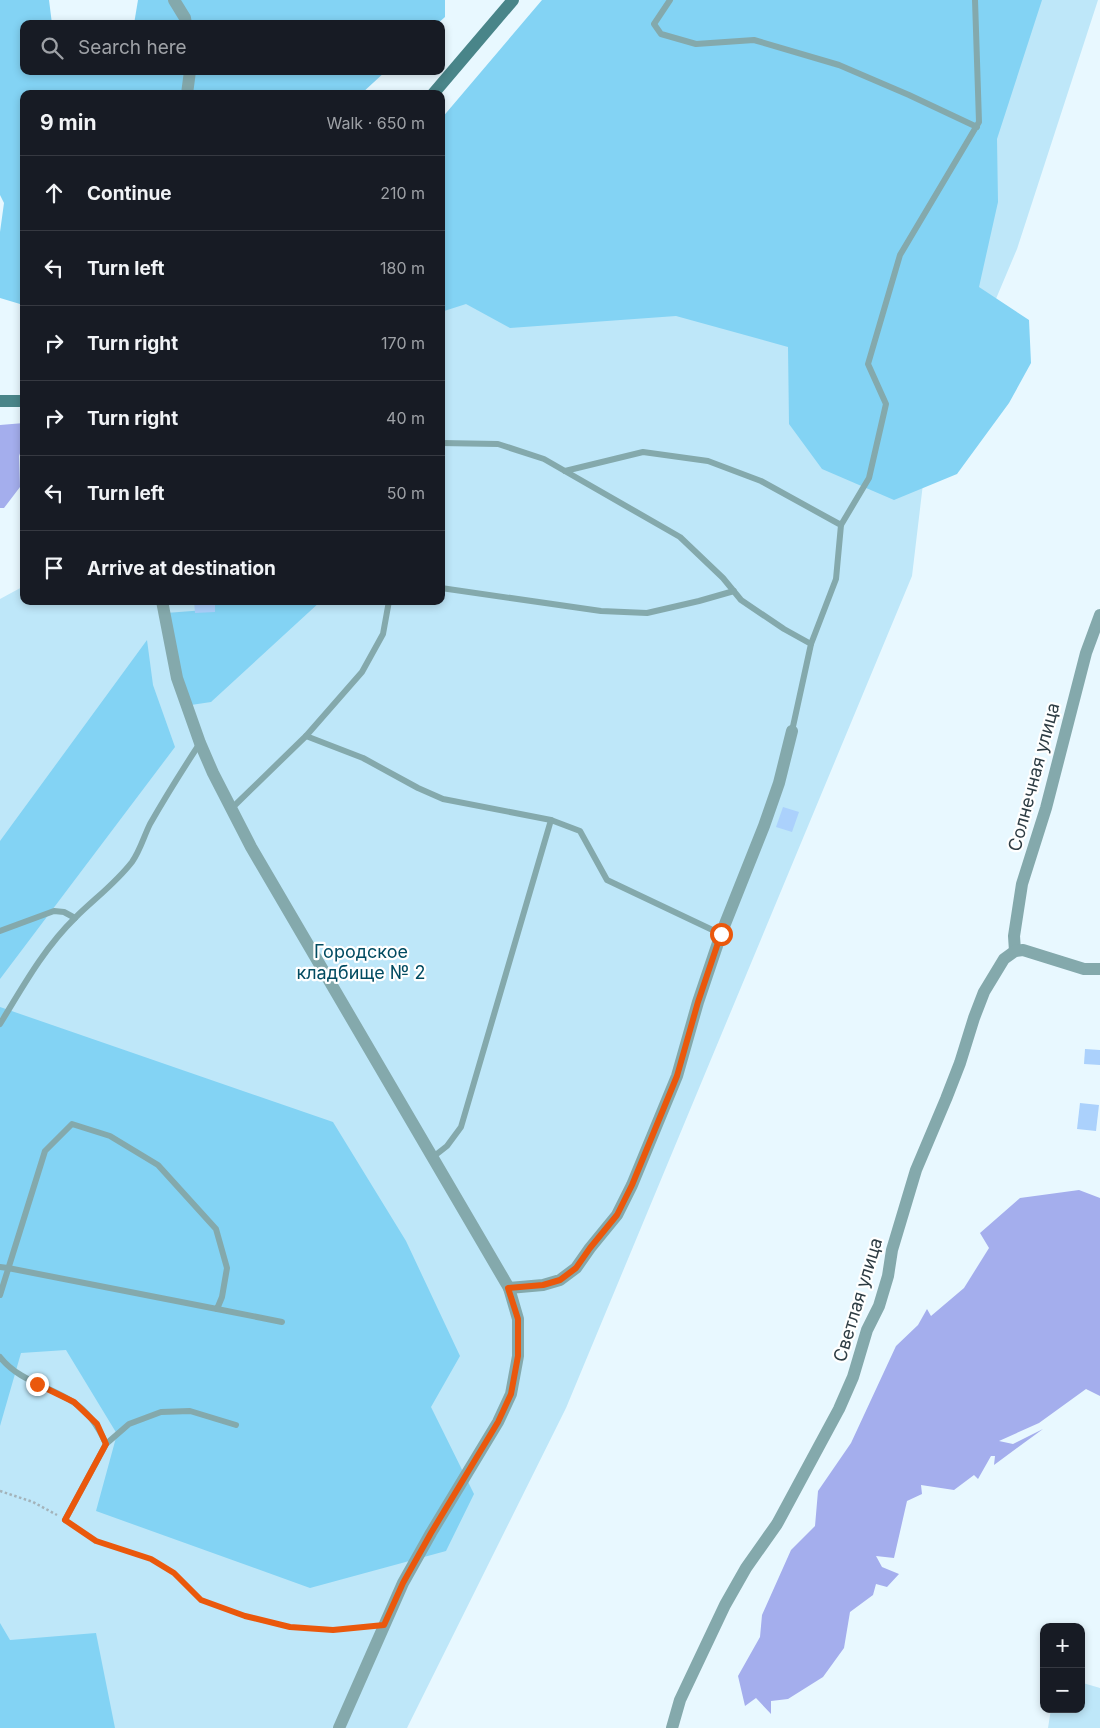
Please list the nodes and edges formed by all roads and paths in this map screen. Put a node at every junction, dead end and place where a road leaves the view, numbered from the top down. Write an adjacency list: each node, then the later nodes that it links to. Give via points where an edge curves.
1 (174, 0): 5 (street)
2 (513, 0): 8 (main road)
3 (670, 0): 9 (lane, via 654,24 661,34 696,44 754,40 820,59)
4 (975, 0): 9 (lane, via 980,122)
5 (185, 20)
6 (189, 75): 7 (street)
7 (188, 90)
8 (436, 90)
9 (977, 127): 14 (lane, via 900,255 868,364 886,404 869,478)
10 (0, 401): 11 (main road)
11 (20, 401)
12 (445, 443): 13 (lane, via 498,444 544,459)
13 (564, 471): 14 (lane, via 643,452 708,461 761,481); 16 (lane, via 680,537)
14 (841, 525): 20 (lane, via 836,579)
15 (445, 589): 16 (lane, via 601,611 647,613 699,602)
16 (734, 590): 20 (lane, via 742,600)
17 (163, 605): 23 (street, via 177,678)
18 (388, 605): 22 (lane, via 383,634 362,672)
19 (1100, 615): 29 (street, Солнечная улица, via 1086,653 1046,808 1022,884 1014,936)
20 (810, 644): 21 (lane)
21 (792, 731): 28 (street, via 776,792)
22 (306, 736): 24 (lane); 25 (lane, via 363,758 443,798)
23 (200, 743): 24 (street); 26 (lane, via 169,790 134,859)
24 (232, 808): 32 (street, via 251,847)
25 (551, 820): 28 (lane, via 580,831 607,880); 32 (lane, via 461,1126 447,1146)
26 (75, 918): 27 (lane, via 54,911); 31 (lane, via 36,967)
27 (0, 931)
28 (721, 934): 35 (street, via 677,1076 617,1215 576,1268 560,1280)
29 (1015, 951): 30 (street, via 1023,950 1084,969); 46 (street, Светлая улица, via 1004,959 984,992 960,1063 916,1170 879,1306 867,1330 853,1378 777,1524 725,1605 680,1700)
30 (1100, 969)
31 (0, 1024)
32 (433, 1157): 35 (street)
33 (0, 1267): 34 (lane)
34 (8, 1268): 36 (lane); 37 (lane); 37 (lane, via 45,1151 72,1124 110,1136 158,1165 216,1229 227,1268)
35 (508, 1288): 44 (street, via 518,1319 518,1356 511,1394 498,1422 403,1583)
36 (0, 1295)
37 (217, 1309): 38 (lane)
38 (282, 1322)
39 (0, 1357): 41 (lane, via 20,1376 74,1402 97,1424)
40 (236, 1425): 41 (lane, via 190,1410 161,1412 129,1424)
41 (106, 1444): 43 (lane)
42 (0, 1491): 43 (path, via 33,1502)
43 (65, 1520): 44 (path, via 96,1541 151,1559 174,1573 201,1600 245,1616 290,1627 333,1630)
44 (384, 1625): 45 (street)
45 (339, 1728)
46 (672, 1728)

